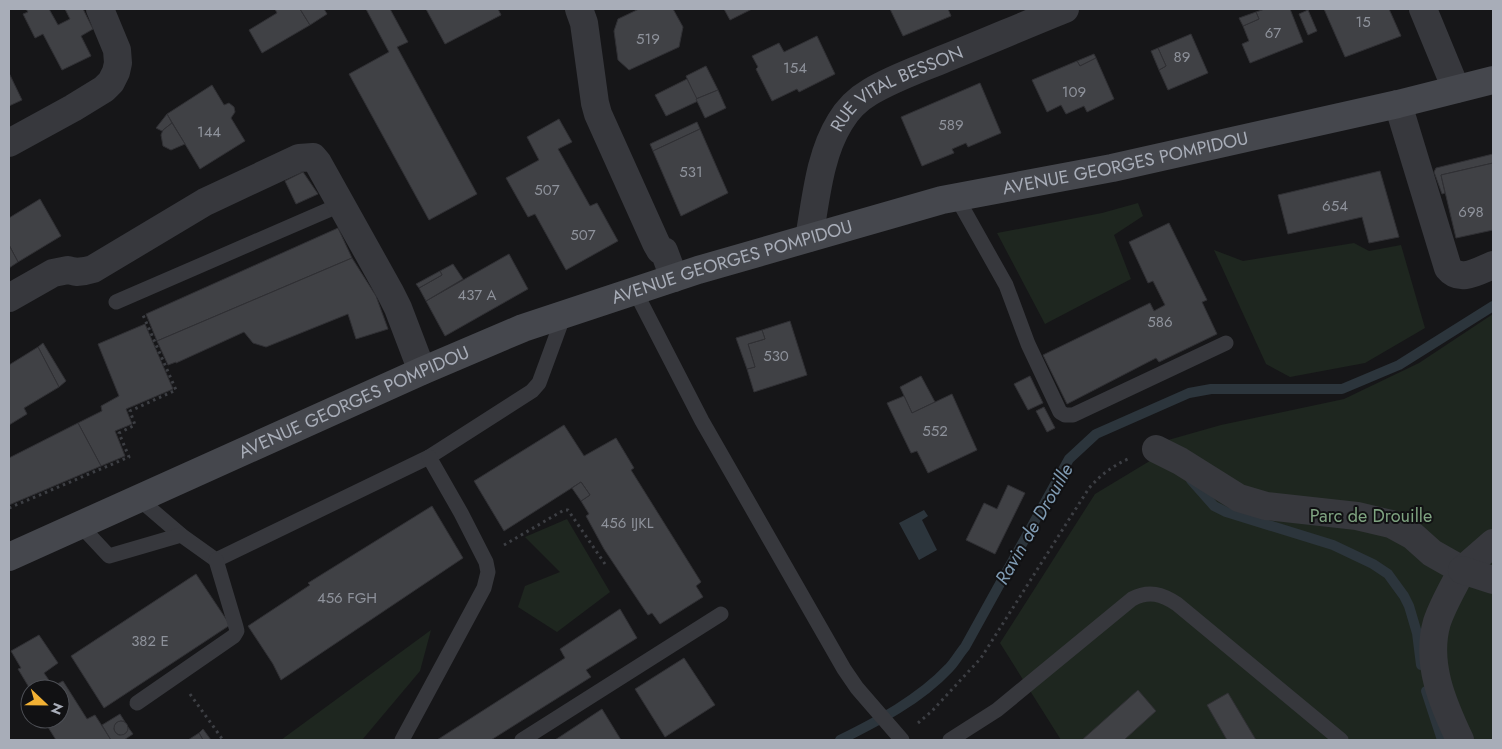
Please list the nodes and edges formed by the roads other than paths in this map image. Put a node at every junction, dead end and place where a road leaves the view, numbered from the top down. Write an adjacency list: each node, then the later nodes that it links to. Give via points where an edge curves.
1 (100, 9): 8 (street, via 117,50 118,63 110,82 73,108)
2 (579, 9): 13 (street, via 598,114)
3 (1065, 9): 11 (street, RUE VITAL BESSON, via 905,75 861,99 847,112 828,146)
4 (1422, 9): 6 (street)
5 (1493, 80): 6 (main road, AVENUE GEORGES POMPIDOU)
6 (1456, 89): 7 (main road, AVENUE GEORGES POMPIDOU)
7 (1398, 104): 9 (main road, AVENUE GEORGES POMPIDOU, via 1112,168); 12 (street, via 1448,268 1464,276)
8 (9, 143)
9 (958, 198): 11 (main road, AVENUE GEORGES POMPIDOU); 18 (lane, via 1006,285 1028,344 1062,414 1073,414)
10 (342, 204): 15 (street, via 313,157 299,158 205,202 93,269 53,273); 16 (lane); 19 (street, via 398,308)
11 (809, 238): 13 (main road, AVENUE GEORGES POMPIDOU)
12 (1493, 265)
13 (674, 278): 14 (main road, AVENUE GEORGES POMPIDOU)
14 (635, 291): 17 (main road, AVENUE GEORGES POMPIDOU); 32 (lane, via 706,429 844,669)
15 (9, 298)
16 (116, 302)
17 (564, 315): 19 (main road, AVENUE GEORGES POMPIDOU, via 523,328); 21 (lane, via 539,383 532,391)
18 (1226, 343)
19 (422, 371): 22 (main road, AVENUE GEORGES POMPIDOU)
20 (1156, 450): 28 (street, via 1239,498 1266,506 1357,516 1391,524)
21 (429, 457): 27 (lane); 33 (lane, via 462,512 488,572 484,588)
22 (138, 499): 23 (main road, AVENUE GEORGES POMPIDOU); 24 (lane)
23 (80, 525): 24 (lane, via 109,556); 26 (main road, AVENUE GEORGES POMPIDOU)
24 (181, 535): 27 (lane)
25 (1493, 543): 28 (street)
26 (9, 557)
27 (216, 560): 31 (lane, via 237,631)
28 (1462, 570): 29 (street); 37 (street, via 1437,622 1434,651 1436,676 1444,706)
29 (1493, 580)
30 (721, 614): 34 (lane)
31 (137, 703)
32 (900, 738)
33 (402, 740)
34 (522, 740)
35 (950, 740): 36 (lane, via 997,710 1132,599 1153,593 1166,596 1177,604)
36 (1341, 740)
37 (1460, 740)

